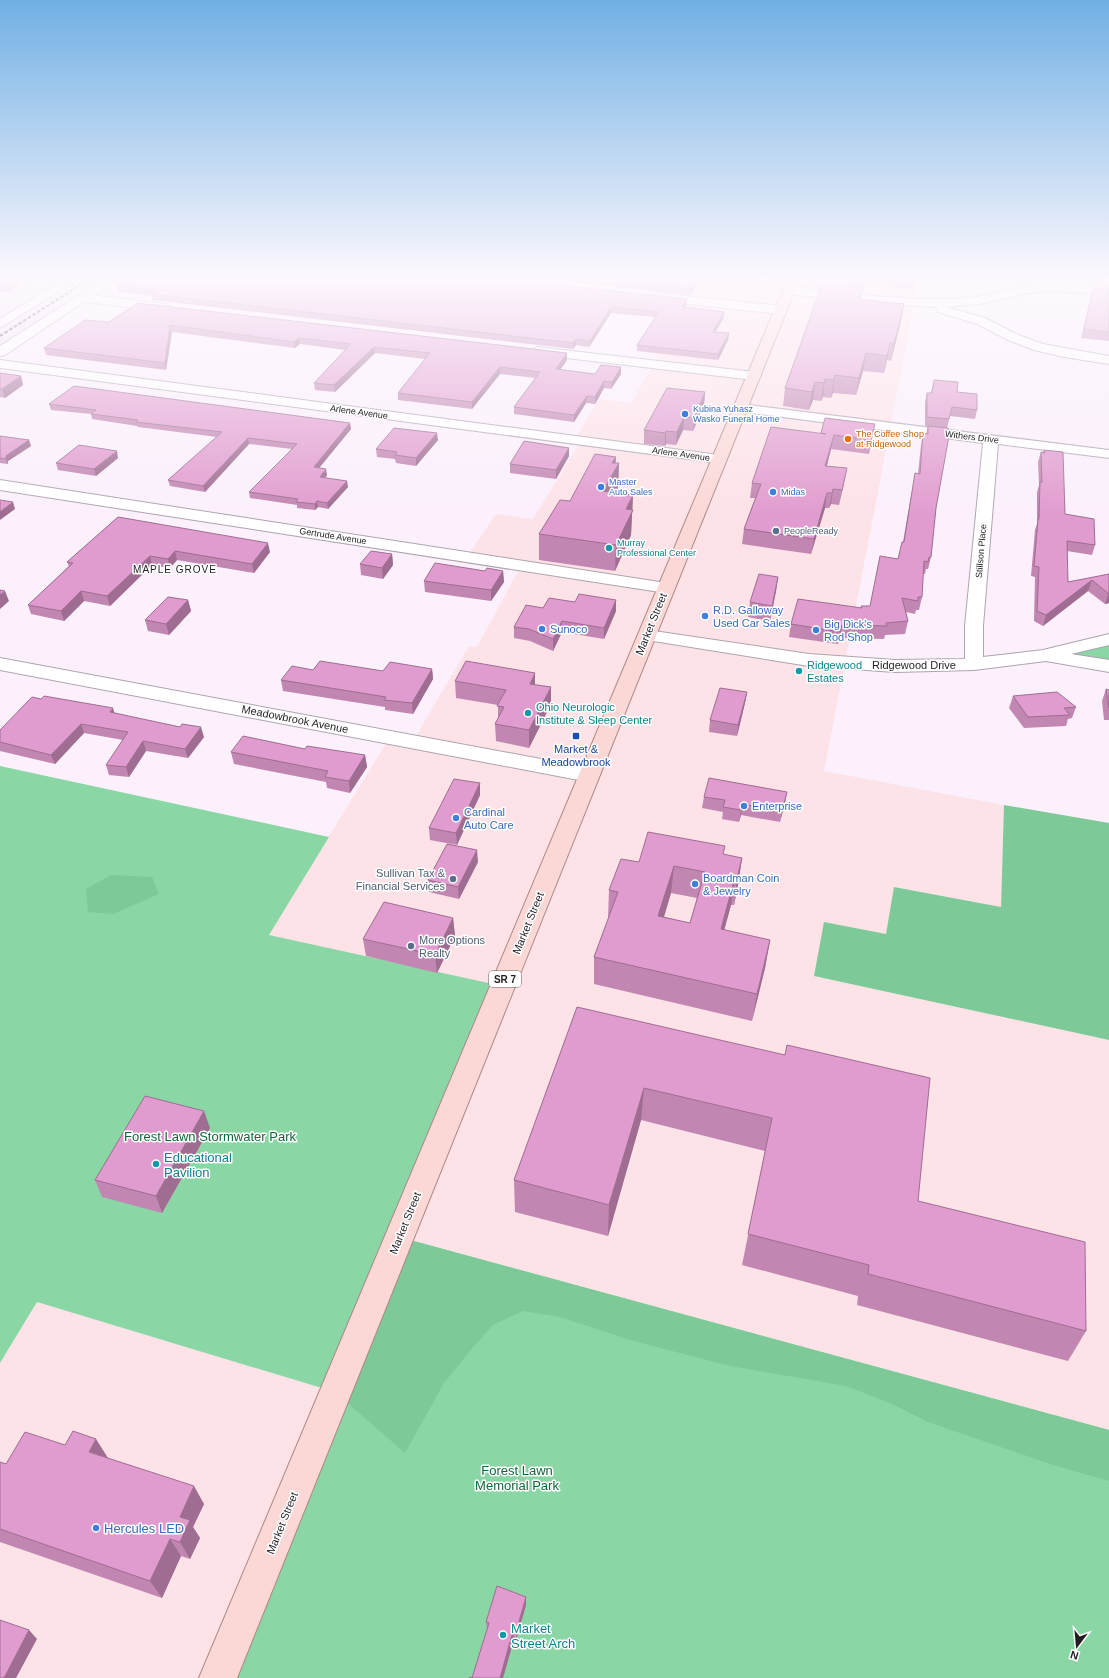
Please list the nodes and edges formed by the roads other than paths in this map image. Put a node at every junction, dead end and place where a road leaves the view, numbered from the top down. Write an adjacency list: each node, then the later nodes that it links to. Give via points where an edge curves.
1 (603, 358): 6 (street)
2 (761, 358): 6 (main road, Market Street / SR 7)
3 (1098, 358): 4 (street)
4 (1109, 360)
5 (0, 364): 10 (street, Arlene Avenue)
6 (754, 376): 7 (main road, Market Street / SR 7)
7 (741, 408): 8 (street, Withers Drive); 10 (main road, Market Street / SR 7)
8 (991, 439): 9 (street, Withers Drive); 17 (street, Stillson Place, via 974,626)
9 (1109, 454)
10 (719, 459): 12 (main road, Market Street / SR 7)
11 (0, 485): 12 (street, Gertrude Avenue)
12 (666, 588): 13 (main road, Market Street / SR 7)
13 (647, 634): 17 (street, Ridgewood Drive, via 794,658 851,664); 19 (main road, Market Street / SR 7)
14 (1109, 639): 15 (street, Ridgewood Drive)
15 (1044, 656): 17 (street, Ridgewood Drive); 18 (street)
16 (0, 664): 19 (street, Meadowbrook Avenue)
17 (974, 664)
18 (1109, 666)
19 (589, 775): 20 (main road, Market Street / SR 7)
20 (218, 1678)

